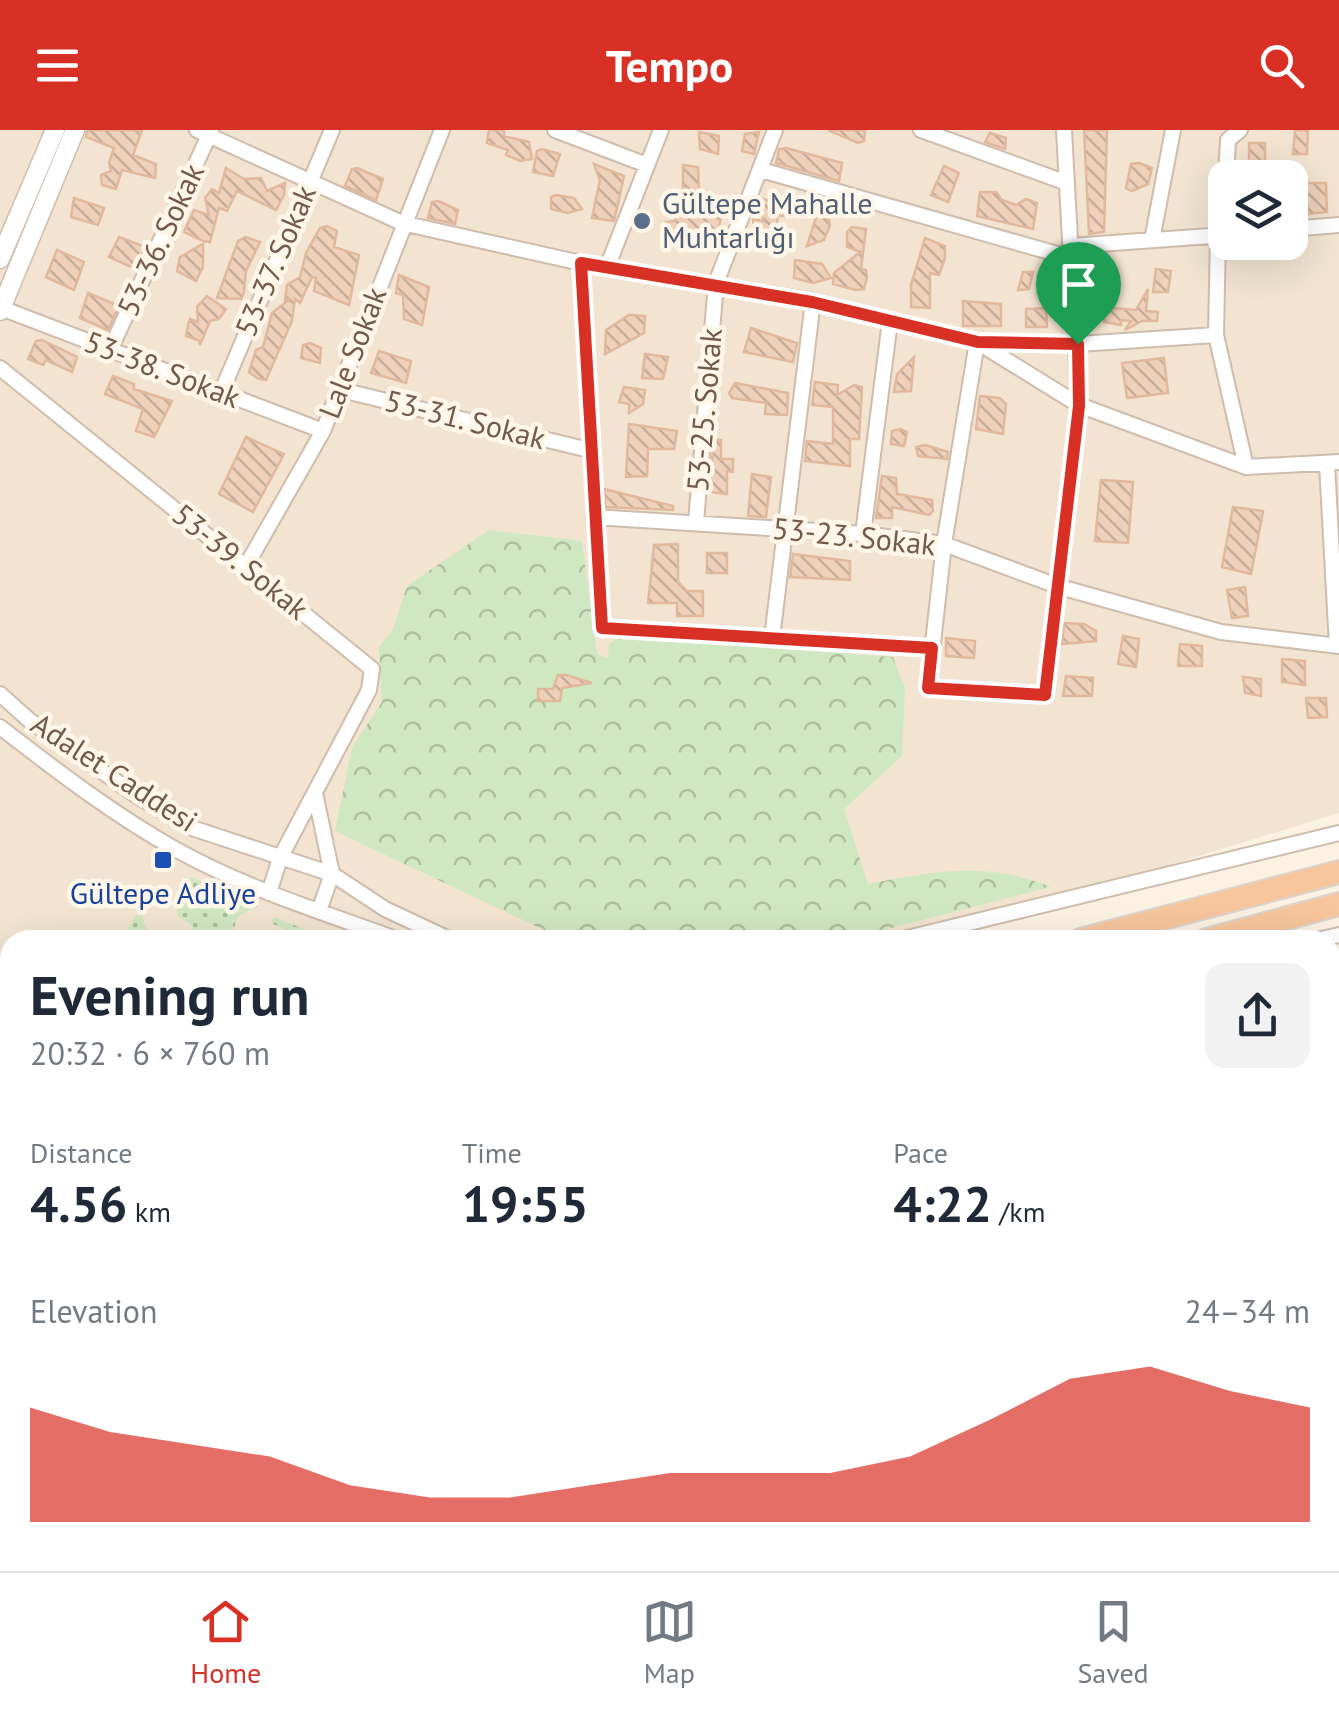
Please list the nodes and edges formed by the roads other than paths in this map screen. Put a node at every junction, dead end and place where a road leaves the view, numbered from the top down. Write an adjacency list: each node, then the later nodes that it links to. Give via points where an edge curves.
1 (56, 130): 24 (street)
2 (75, 130): 30 (street)
3 (332, 130): 16 (street, 53-37. Sokak)
4 (442, 130): 18 (street, Lale Sokak)
5 (555, 130): 14 (street)
6 (661, 130): 14 (street)
7 (774, 130): 15 (street, 53-25. Sokak)
8 (921, 130): 17 (street)
9 (1064, 130): 17 (street)
10 (1174, 130): 22 (street)
11 (1240, 130): 13 (street, via 1228,140)
12 (206, 132): 16 (street); 35 (street, 53-36. Sokak)
13 (1227, 160)
14 (647, 165): 27 (street)
15 (761, 170): 23 (street); 28 (street, 53-25. Sokak)
16 (309, 180): 18 (street); 38 (street, 53-37. Sokak)
17 (1067, 183): 23 (street)
18 (402, 223): 26 (street); 37 (street, Lale Sokak)
19 (1339, 225): 20 (street)
20 (1308, 228)
21 (1208, 236): 22 (street)
22 (1152, 240): 23 (street)
23 (1071, 252): 34 (street)
24 (0, 259)
25 (1220, 260): 32 (street)
26 (581, 263): 27 (street); 41 (street)
27 (608, 265): 28 (street)
28 (716, 283): 29 (street); 45 (street, 53-25. Sokak)
29 (812, 302): 31 (street); 46 (street)
30 (1, 310): 35 (street, 53-38. Sokak)
31 (890, 321): 33 (street); 47 (street)
32 (1216, 335): 34 (street); 43 (street)
33 (978, 342): 34 (street); 39 (street); 48 (street)
34 (1078, 344): 39 (street)
35 (110, 350): 38 (street, 53-38. Sokak)
36 (0, 368): 49 (street, 53-39. Sokak)
37 (340, 390): 40 (street, Lale Sokak); 41 (street, 53-31. Sokak)
38 (220, 393): 40 (street, 53-38. Sokak)
39 (1079, 406): 43 (street); 50 (street)
40 (323, 431): 49 (street, Lale Sokak)
41 (589, 450): 44 (street)
42 (1333, 463): 43 (street); 52 (street)
43 (1246, 467)
44 (594, 518): 45 (street, 53-23. Sokak); 51 (street, via 602,628)
45 (696, 522): 46 (street, 53-23. Sokak)
46 (786, 530): 47 (street, 53-23. Sokak); 51 (street)
47 (863, 534): 48 (street, 53-23. Sokak)
48 (944, 544): 50 (street, 53-23. Sokak); 53 (street)
49 (246, 566): 56 (street, 53-39. Sokak, via 372,669 369,690)
50 (1060, 587): 52 (street, 53-23. Sokak, via 1221,632); 53 (street, via 1045,695 928,688)
51 (772, 638): 53 (street)
52 (1338, 646)
53 (932, 648)
54 (0, 694): 58 (street, Adalet Caddesi, via 178,820)
55 (0, 727): 61 (street, Adalet Caddesi, via 179,852)
56 (315, 792): 58 (street, 53-39. Sokak); 60 (street)
57 (1339, 834): 66 (street)
58 (280, 858): 60 (street, Adalet Caddesi); 61 (street, 53-39. Sokak)
59 (1339, 872): 67 (highway)
60 (332, 874): 63 (street); 65 (street, Adalet Caddesi)
61 (269, 892): 63 (street, Adalet Caddesi)
62 (1339, 904): 68 (highway)
63 (319, 911): 64 (street, Adalet Caddesi)
64 (371, 930)
65 (430, 930)
66 (940, 930)
67 (1118, 930)
68 (1243, 930)

